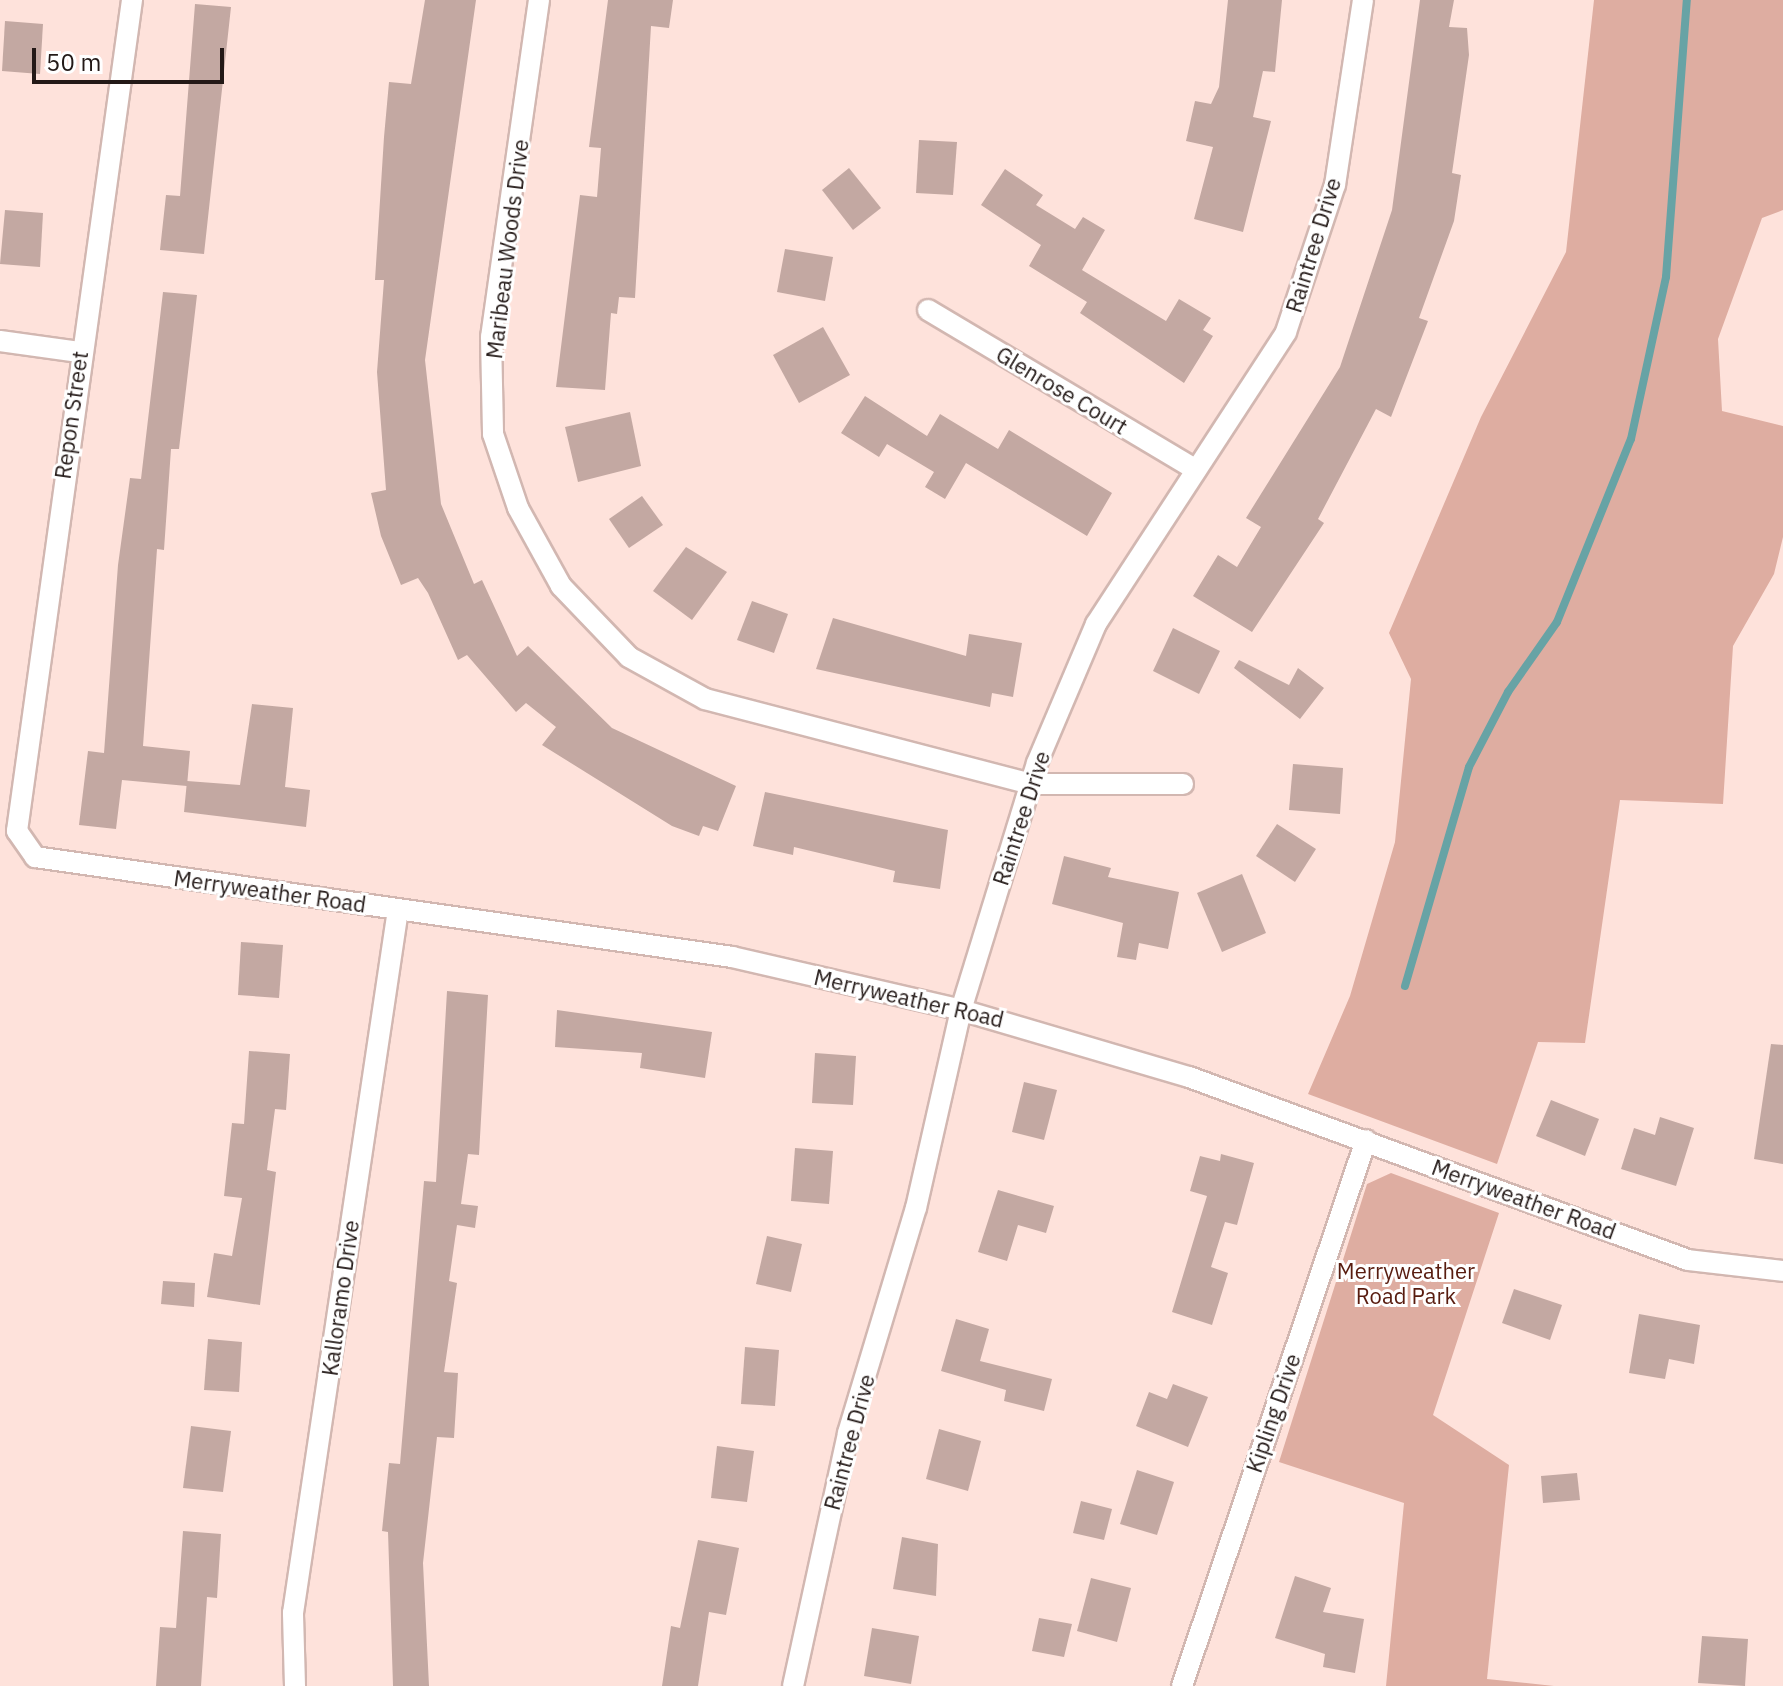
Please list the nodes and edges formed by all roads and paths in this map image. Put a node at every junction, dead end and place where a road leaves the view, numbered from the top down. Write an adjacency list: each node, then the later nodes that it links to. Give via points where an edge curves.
1 (132, 0): 6 (street, Repon Street)
2 (539, 0): 8 (street, Maribeau Woods Drive, via 491,337 493,434 518,508 561,586 629,657 705,699)
3 (1363, 0): 7 (street, Raintree Drive, via 1335,185 1286,332)
4 (928, 310): 7 (street, Glenrose Court)
5 (0, 341): 6 (street)
6 (79, 352): 10 (street, Repon Street)
7 (1196, 470): 8 (street, Raintree Drive, via 1096,624)
8 (1031, 784): 9 (street, Maribeau Woods Drive); 12 (street, Raintree Drive)
9 (1183, 784)
10 (17, 831): 11 (street, Merryweather Road, via 35,857)
11 (398, 910): 12 (street, Merryweather Road, via 732,957); 15 (street, Kalloramo Drive, via 293,1613)
12 (961, 1010): 13 (street, Merryweather Road, via 1147,1063); 16 (street, Raintree Drive, via 916,1208 848,1433)
13 (1366, 1140): 14 (street, Merryweather Road, via 1688,1260); 17 (street, Kipling Drive)
14 (1783, 1271)
15 (295, 1686)
16 (793, 1686)
17 (1182, 1686)

